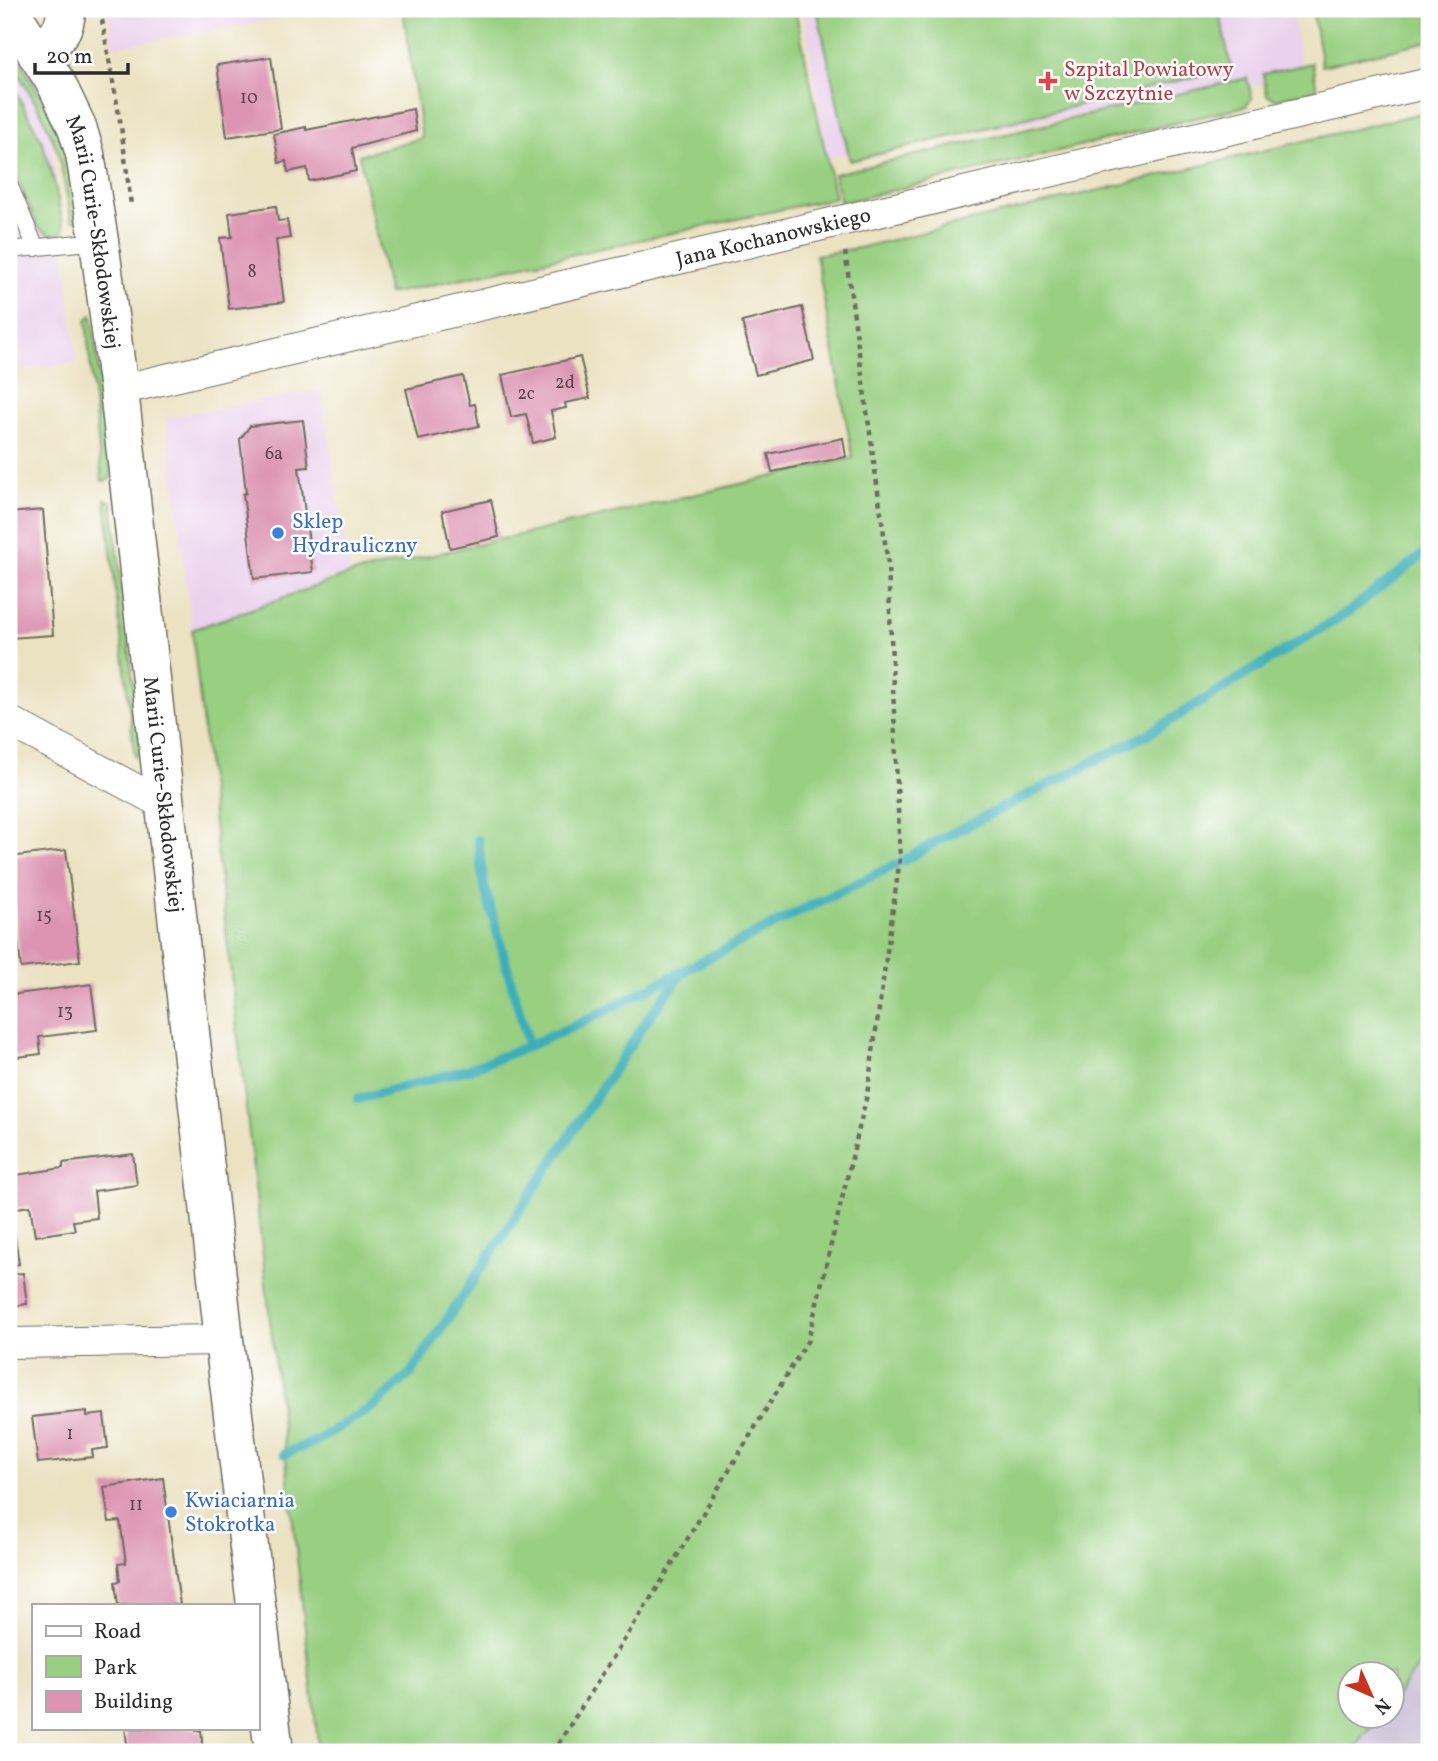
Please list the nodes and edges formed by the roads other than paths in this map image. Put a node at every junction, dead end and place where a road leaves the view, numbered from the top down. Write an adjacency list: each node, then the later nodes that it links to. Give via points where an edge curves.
1 (9, 9): 3 (main road, Marii Curie-Skłodowskiej)
2 (66, 9): 3 (main road, via 61,34)
3 (37, 54): 6 (main road, Marii Curie-Skłodowskiej, via 77,127)
4 (1429, 83): 9 (street, Jana Kochanowskiego)
5 (9, 184): 7 (lane)
6 (99, 242): 7 (lane); 9 (main road, Marii Curie-Skłodowskiej)
7 (36, 248): 8 (lane)
8 (9, 250)
9 (119, 390): 11 (main road, Marii Curie-Skłodowskiej)
10 (9, 720): 11 (street)
11 (165, 805): 12 (main road, Marii Curie-Skłodowskiej)
12 (224, 1340): 13 (street); 14 (main road, Marii Curie-Skłodowskiej)
13 (9, 1343)
14 (256, 1604)
15 (259, 1628): 16 (main road)
16 (274, 1752)

